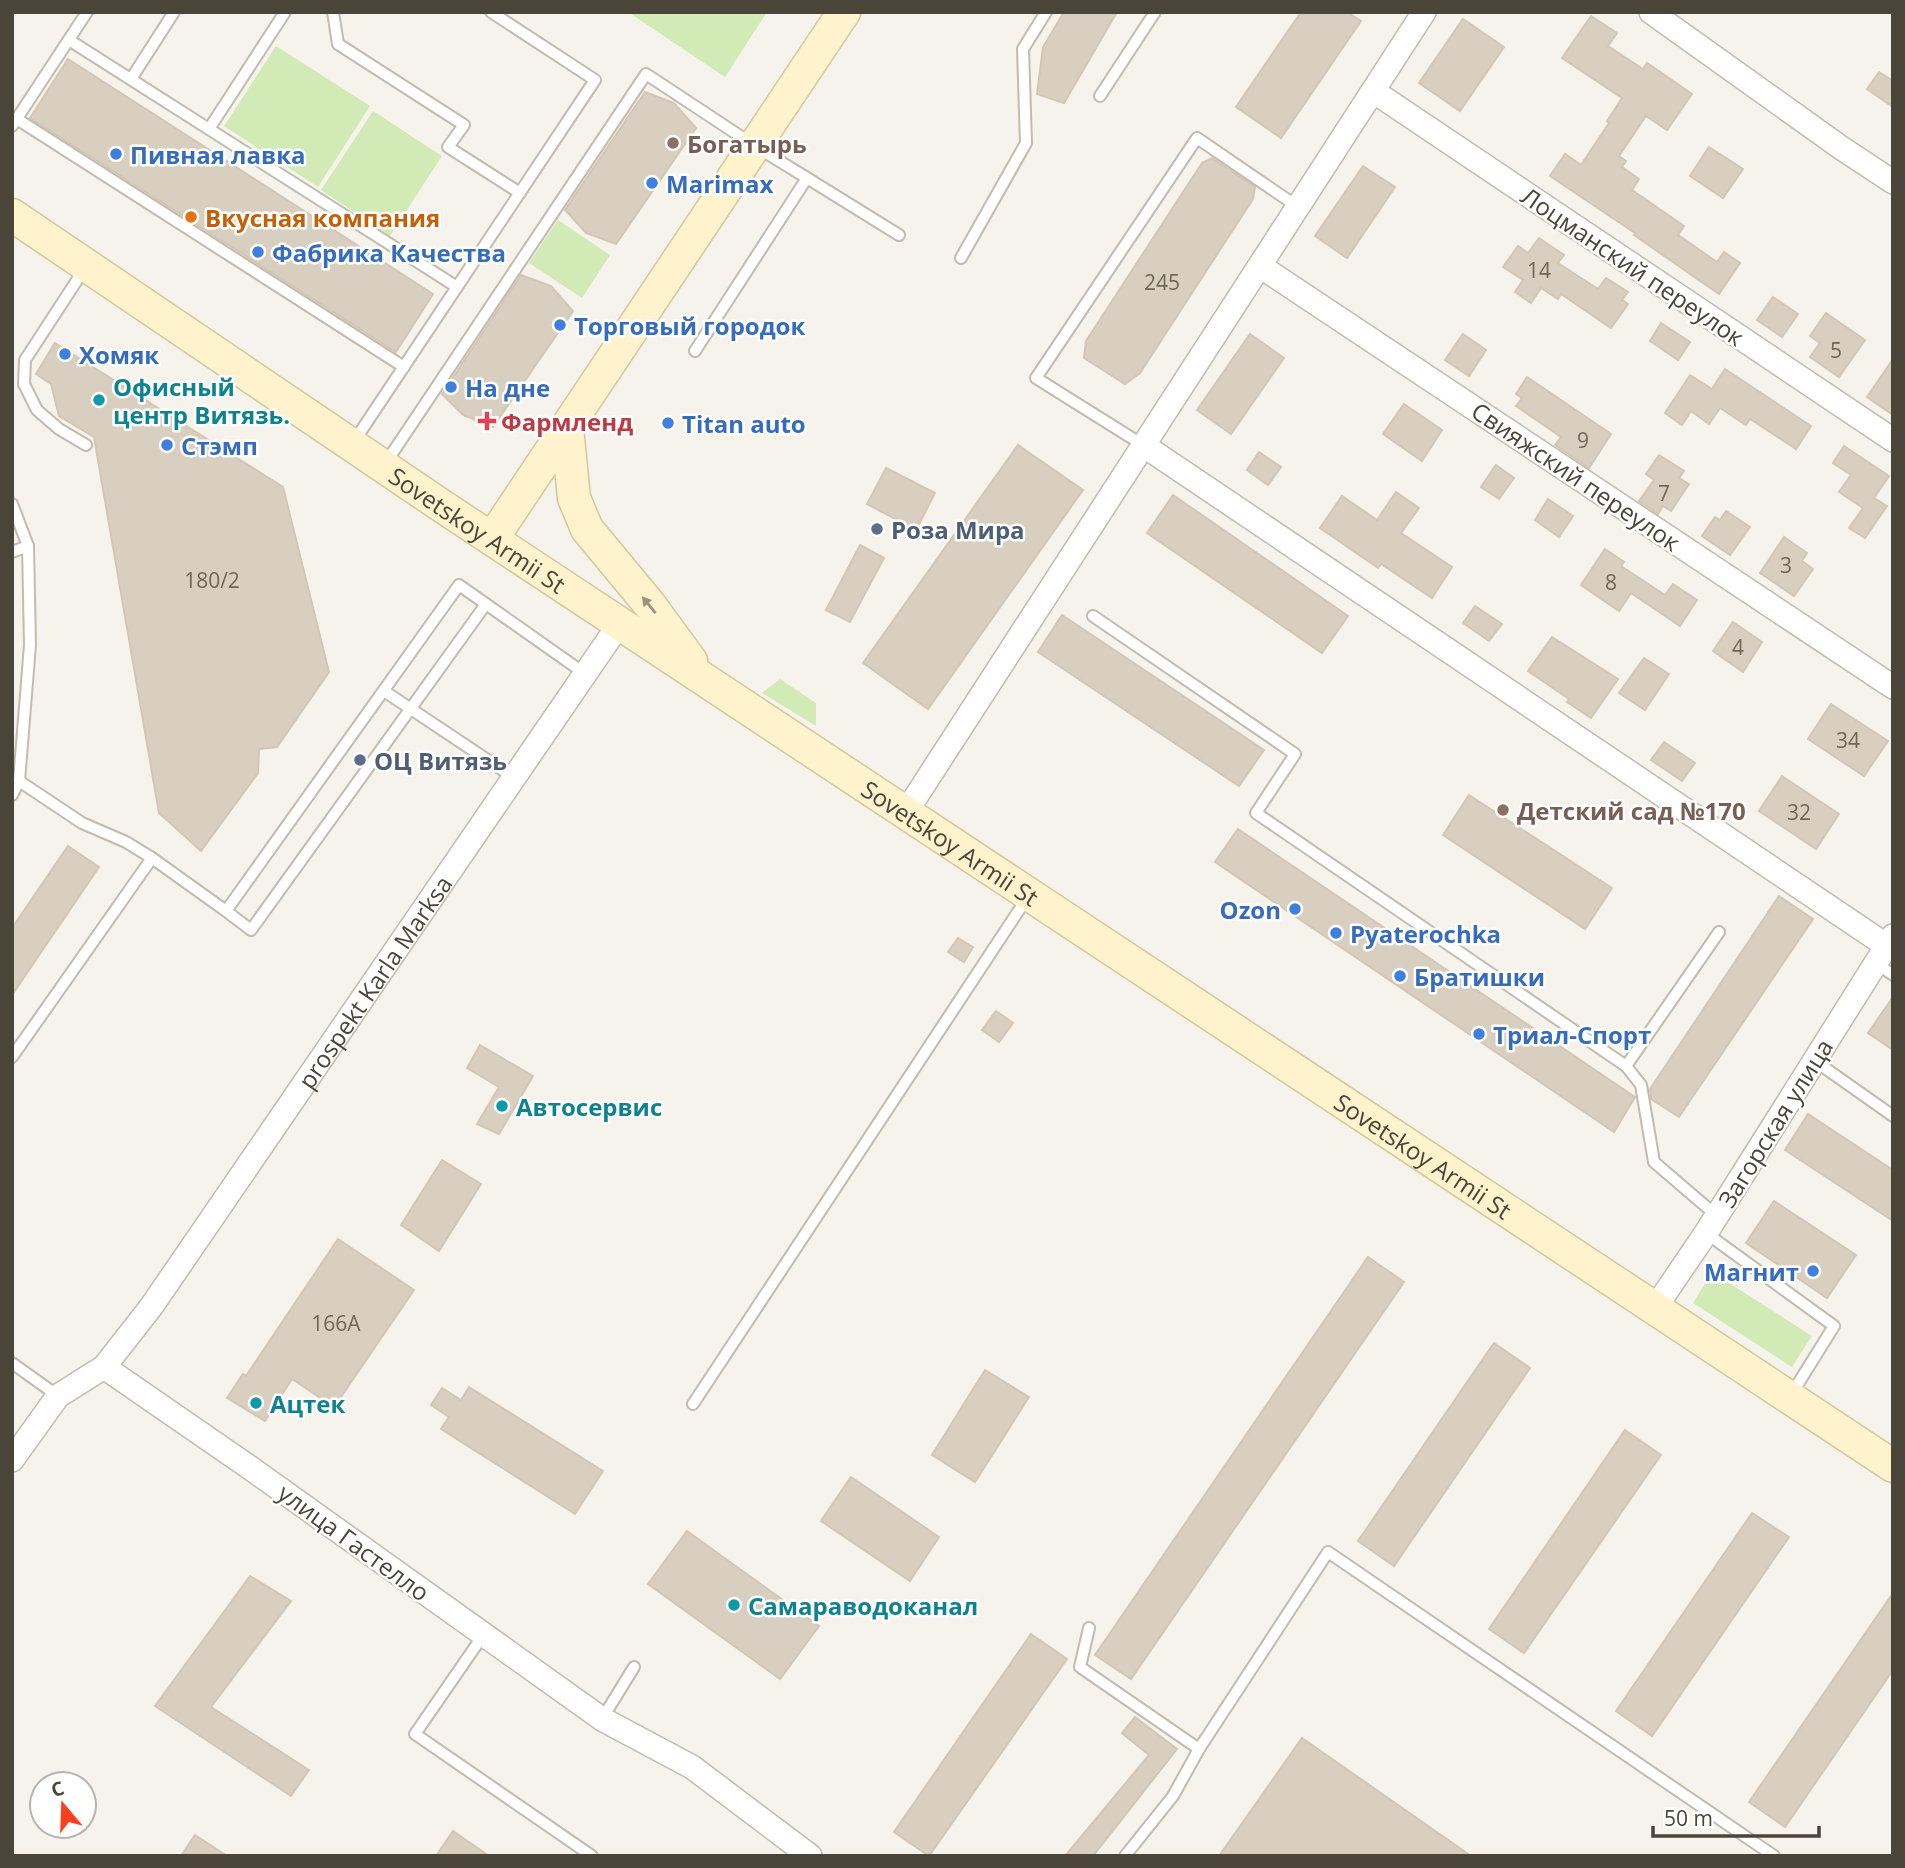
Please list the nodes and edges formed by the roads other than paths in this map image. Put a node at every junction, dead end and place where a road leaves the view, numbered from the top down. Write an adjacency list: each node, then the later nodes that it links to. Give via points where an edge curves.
1 (87, 12): 11 (lane)
2 (174, 12): 12 (lane)
3 (285, 12): 16 (lane)
4 (333, 12): 20 (lane, via 338,44 464,125 448,147)
5 (491, 12): 20 (lane, via 595,80)
6 (844, 12): 17 (main road)
7 (1046, 12): 24 (lane, via 1023,49 1026,143)
8 (1155, 12): 14 (lane)
9 (1424, 12): 13 (street)
10 (1651, 12): 19 (street)
11 (69, 40): 12 (lane); 15 (lane)
12 (131, 79): 16 (lane)
13 (1373, 91): 21 (street); 31 (street, Лоцманский переулок)
14 (1100, 96)
15 (15, 122): 29 (lane)
16 (209, 130): 27 (lane)
17 (755, 146): 18 (lane); 30 (main road); 35 (lane, via 646,74)
18 (807, 178): 23 (lane); 28 (lane)
19 (1893, 182)
20 (518, 195): 27 (lane)
21 (1298, 207): 26 (street); 34 (lane, via 1197,138 1036,379)
22 (12, 215): 25 (main road, Sovetskoy Armii St)
23 (898, 235)
24 (961, 258)
25 (87, 266): 32 (lane, via 24,360 24,384 37,410); 33 (main road, Sovetskoy Armii St)
26 (1260, 266): 34 (street); 45 (street, Свияжский переулок)
27 (457, 287): 29 (lane)
28 (695, 351)
29 (404, 367): 33 (lane)
30 (566, 428): 37 (main road); 44 (main road, one-way to 30, via 587,529 574,498)
31 (1893, 440)
32 (86, 445)
33 (352, 445): 35 (main road, Sovetskoy Armii St)
34 (1143, 445): 51 (street); 56 (street)
35 (384, 467): 37 (main road, Sovetskoy Armii St)
36 (12, 504): 38 (lane)
37 (492, 539): 42 (main road, Sovetskoy Armii St)
38 (28, 546): 39 (lane); 49 (lane, via 30,645)
39 (12, 552)
40 (486, 604): 43 (lane); 46 (lane, via 459,585); 47 (lane)
41 (1093, 617): 59 (lane, via 1295,754 1256,813)
42 (620, 623): 43 (street); 44 (main road, Sovetskoy Armii St)
43 (584, 673): 48 (street)
44 (704, 679): 51 (main road, Sovetskoy Armii St)
45 (1893, 687)
46 (384, 691): 47 (lane); 54 (lane)
47 (411, 709): 48 (lane); 54 (lane, via 251,929)
48 (513, 777): 64 (street, via 151,1307)
49 (19, 781): 50 (lane); 52 (lane, via 82,824)
50 (12, 795)
51 (906, 812): 53 (main road, Sovetskoy Armii St)
52 (152, 858): 54 (lane); 57 (lane)
53 (1030, 894): 62 (main road, Sovetskoy Armii St); 67 (lane)
54 (226, 911)
55 (1719, 932): 59 (lane)
56 (1887, 955): 58 (street, Загорская улица)
57 (12, 1057)
58 (1815, 1060): 60 (lane); 61 (street, Загорская улица)
59 (1626, 1066): 61 (lane, via 1641,1085 1654,1162)
60 (1893, 1116)
61 (1712, 1225): 62 (street, Загорская улица); 66 (lane, via 1834,1326)
62 (1655, 1308): 66 (main road, Sovetskoy Armii St)
63 (12, 1363): 65 (lane)
64 (104, 1367): 65 (street); 71 (street, улица Гастелло)
65 (58, 1396): 68 (street)
66 (1790, 1398): 69 (main road, Sovetskoy Armii St)
67 (693, 1404)
68 (12, 1460)
69 (1893, 1466)
70 (1089, 1628): 74 (lane, via 1080,1667)
71 (484, 1634): 73 (street, улица Гастелло); 75 (lane, via 415,1734)
72 (634, 1667): 73 (lane)
73 (602, 1718): 76 (street, улица Гастелло, via 692,1767)
74 (1199, 1749): 77 (lane, via 1173,1796); 78 (lane, via 1328,1552)
75 (593, 1856)
76 (810, 1856)
77 (1125, 1856)
78 (1774, 1856)

